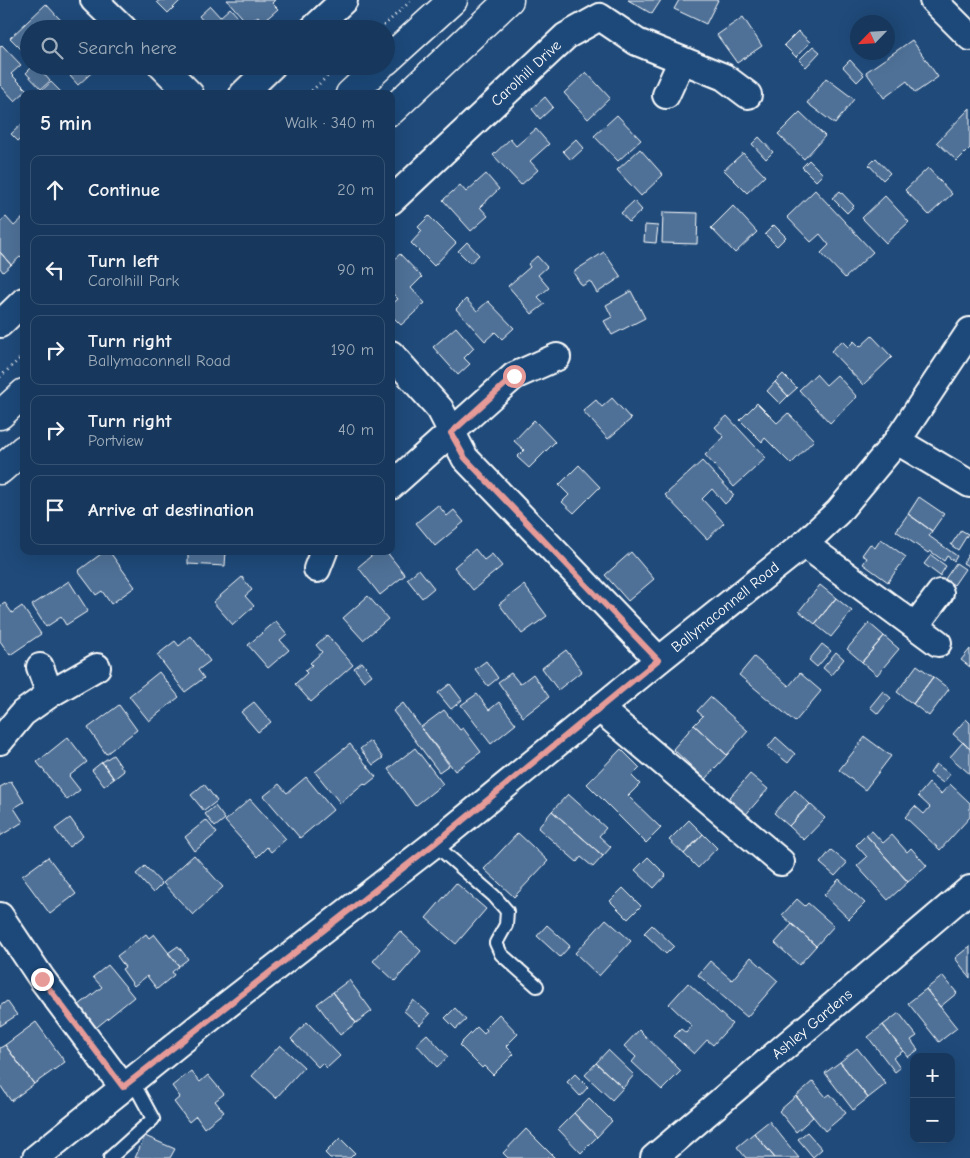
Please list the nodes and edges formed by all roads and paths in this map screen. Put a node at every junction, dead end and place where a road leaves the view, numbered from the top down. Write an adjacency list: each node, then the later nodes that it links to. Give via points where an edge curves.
1 (94, 0): 7 (street)
2 (344, 0): 8 (street)
3 (412, 0): 9 (path)
4 (453, 0): 11 (highway)
5 (510, 0): 23 (highway)
6 (932, 0): 10 (street)
7 (115, 20)
8 (323, 20)
9 (390, 20)
10 (970, 37)
11 (395, 52)
12 (682, 60): 21 (street); 22 (street, Carolhill Drive, via 724,77); 24 (street, Carolhill Drive, via 637,42 600,17 566,36)
13 (171, 75): 17 (street)
14 (262, 75): 18 (street)
15 (329, 75): 19 (path)
16 (370, 75): 20 (highway)
17 (186, 90)
18 (246, 90)
19 (312, 90)
20 (354, 90)
21 (666, 95)
22 (748, 95)
23 (395, 107)
24 (395, 197)
25 (20, 305): 26 (street)
26 (0, 324)
27 (970, 331): 35 (street, Ballymaconnell Road)
28 (557, 357): 34 (street, via 514,376)
29 (395, 358): 34 (street, via 440,409)
30 (20, 359): 31 (path)
31 (0, 377)
32 (20, 397): 33 (highway)
33 (0, 415)
34 (451, 433): 38 (street); 44 (street, via 465,458)
35 (897, 441): 39 (street); 40 (street, Ballymaconnell Road, via 838,512)
36 (20, 452): 37 (highway)
37 (0, 470)
38 (395, 482)
39 (970, 484)
40 (804, 544): 42 (street); 44 (street, Ballymaconnell Road)
41 (940, 593): 42 (street)
42 (915, 626): 43 (street)
43 (938, 643)
44 (658, 660): 48 (street, Ballymaconnell Road)
45 (40, 667): 47 (street)
46 (96, 667): 47 (street)
47 (50, 694): 49 (street, via 23,713)
48 (600, 709): 50 (street, Ballymaconnell Road); 51 (street)
49 (0, 741)
50 (434, 844): 54 (lane, via 507,910 506,925 496,943 501,954); 55 (street, Ballymaconnell Road)
51 (781, 862)
52 (970, 889): 58 (street, Ashley Gardens)
53 (0, 916): 55 (street, via 42,979)
54 (537, 986)
55 (127, 1084): 56 (street, Ballymaconnell Road); 57 (lane, via 153,1119)
56 (36, 1158)
57 (110, 1158)
58 (654, 1158)

